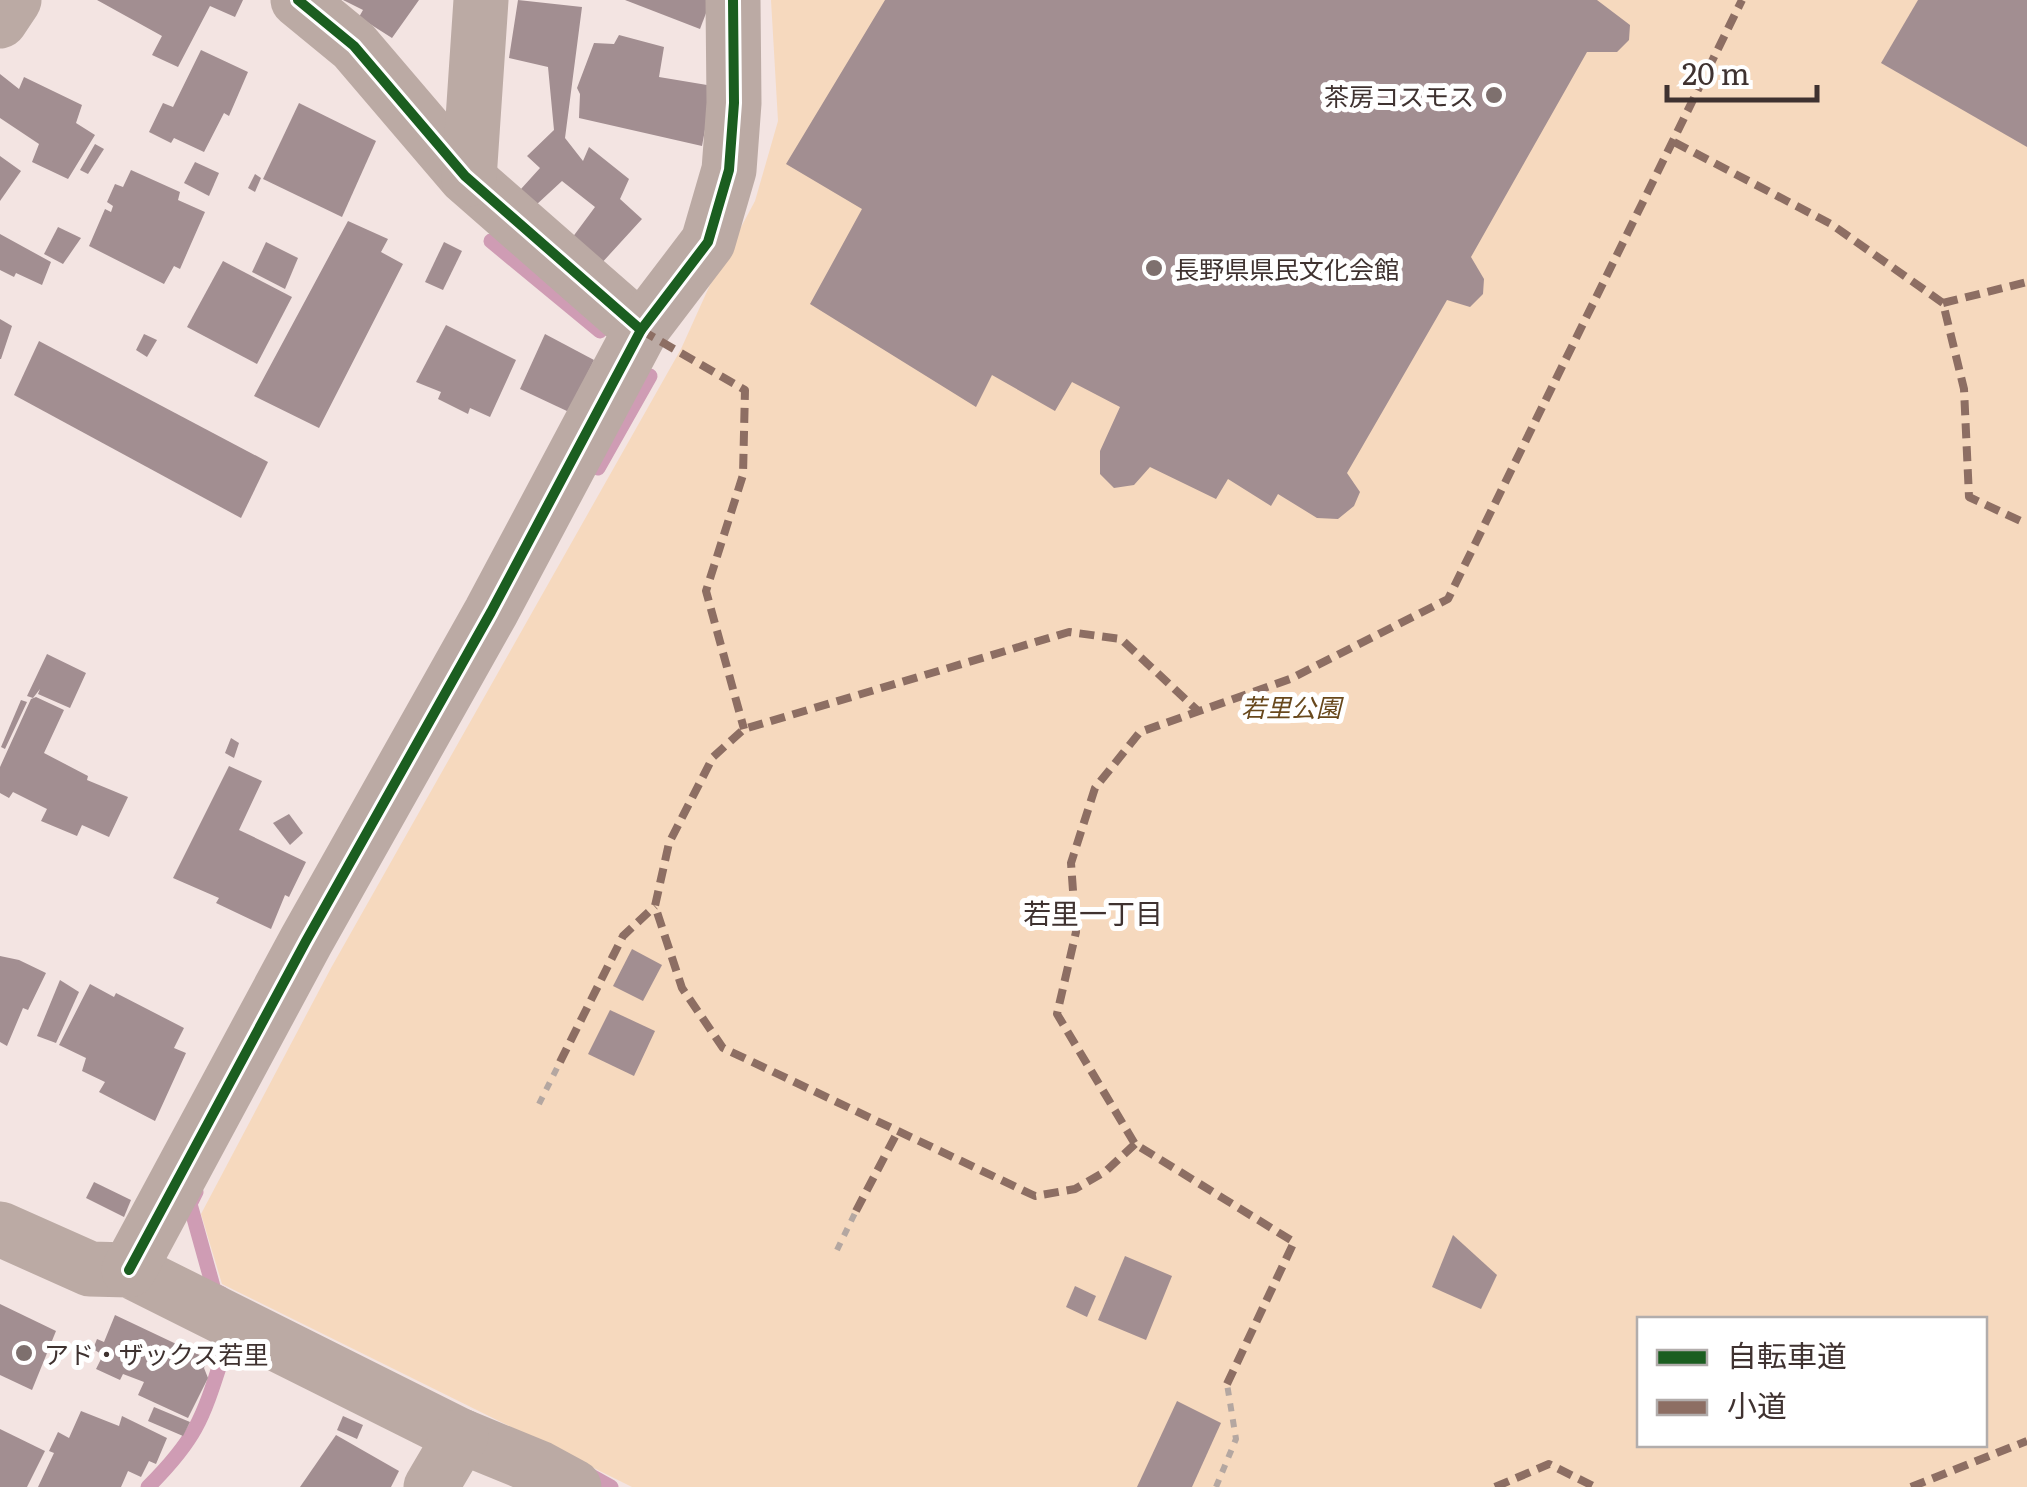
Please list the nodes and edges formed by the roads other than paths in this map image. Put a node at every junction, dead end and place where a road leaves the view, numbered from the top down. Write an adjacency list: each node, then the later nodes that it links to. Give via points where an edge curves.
1 (14, 0): 5 (street)
2 (298, 0): 6 (street, via 354,46)
3 (481, 0): 6 (street)
4 (734, 0): 7 (street, via 729,170 708,242)
5 (0, 21)
6 (468, 179): 7 (street)
7 (641, 330): 9 (street)
8 (0, 1229): 9 (street, via 90,1269)
9 (129, 1270): 10 (street)
10 (461, 1436): 11 (street); 12 (street)
11 (430, 1487)
12 (574, 1487)

